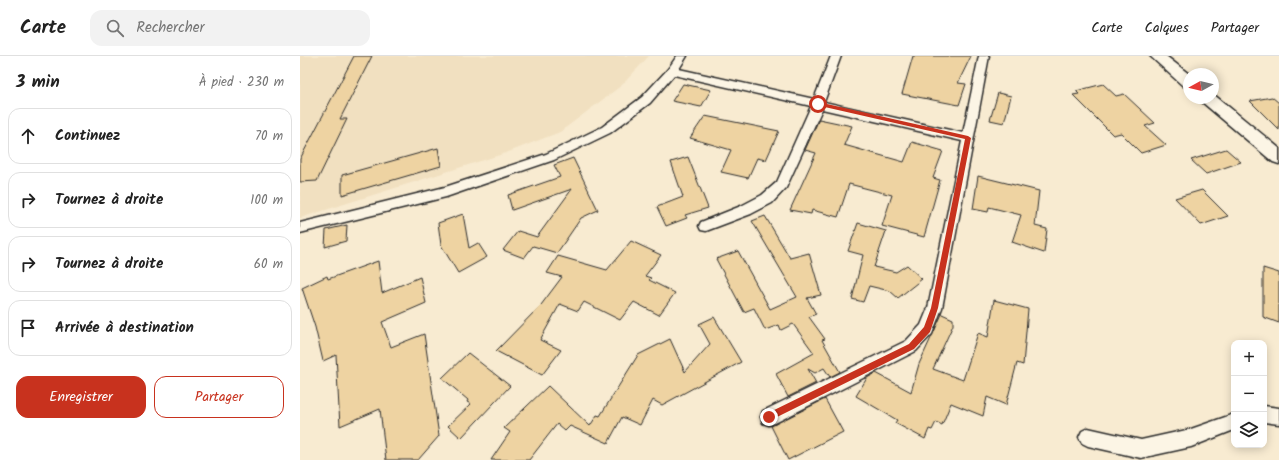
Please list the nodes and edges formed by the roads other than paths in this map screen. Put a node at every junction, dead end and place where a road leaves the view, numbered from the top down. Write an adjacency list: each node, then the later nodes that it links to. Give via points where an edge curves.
1 (682, 56): 5 (street)
2 (836, 56): 7 (street)
3 (984, 56): 9 (street)
4 (1157, 56): 6 (street)
5 (672, 71): 7 (street); 12 (street, via 646,100 606,130 550,157 446,192)
6 (1183, 77)
7 (818, 104): 9 (street); 11 (street, via 782,185 767,199)
8 (1215, 104): 10 (street)
9 (968, 138): 15 (street, via 935,308 927,329 911,346)
10 (1279, 158)
11 (706, 226)
12 (300, 228)
13 (1267, 414): 14 (street)
14 (1279, 416)
15 (769, 417)
16 (1231, 423): 17 (street, via 1190,438 1141,449)
17 (1088, 437)

